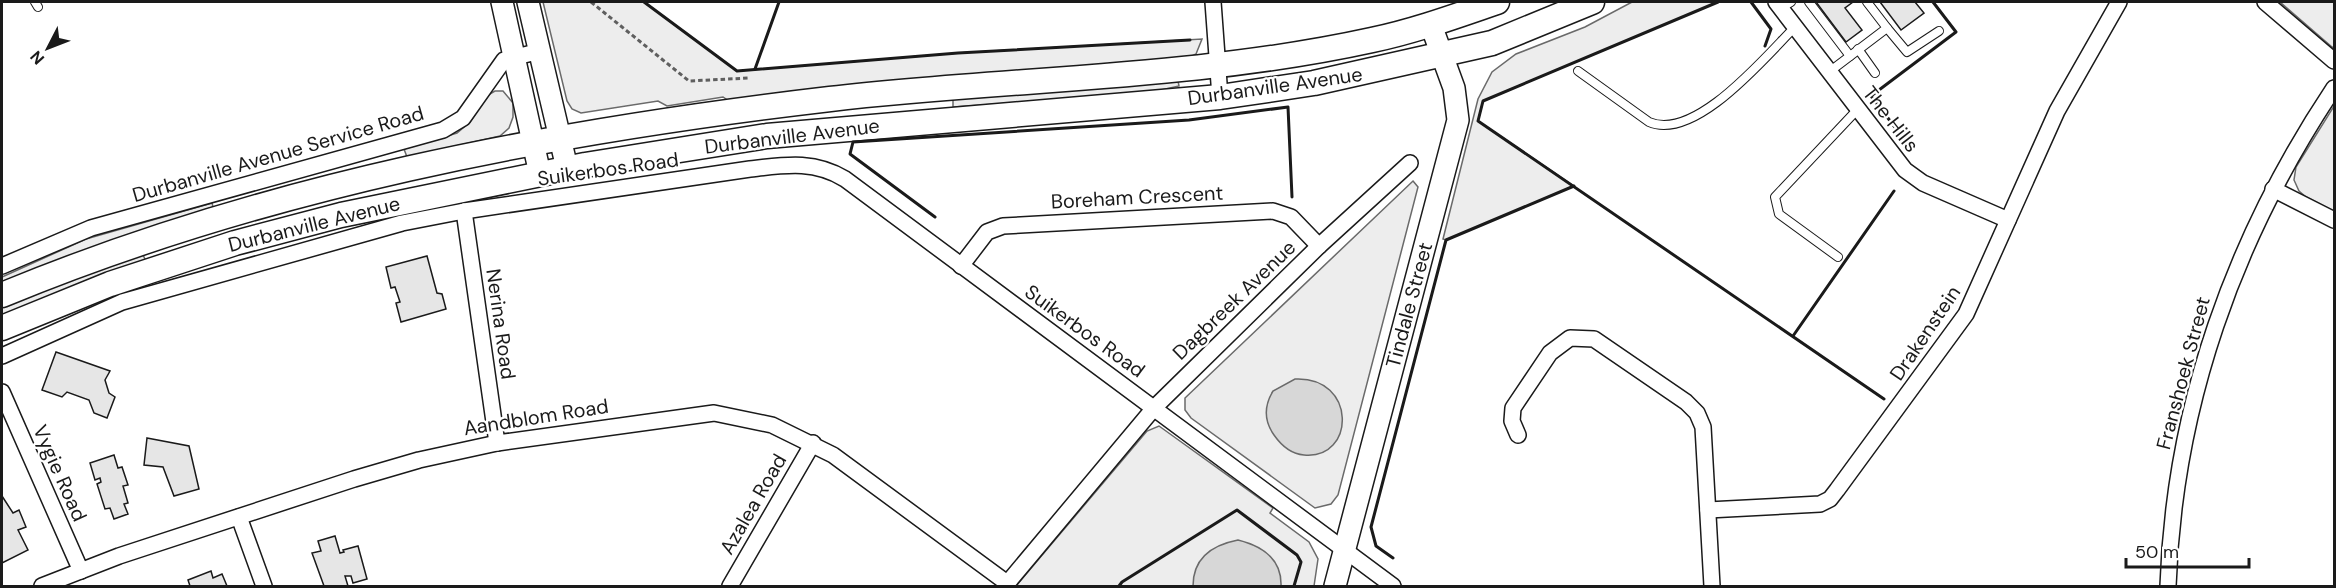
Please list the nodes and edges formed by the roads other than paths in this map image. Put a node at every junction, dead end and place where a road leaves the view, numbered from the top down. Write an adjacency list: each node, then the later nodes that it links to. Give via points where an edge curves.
1 (502, 2): 19 (main road)
2 (528, 2): 16 (main road)
3 (1213, 2): 21 (street)
4 (1497, 2): 11 (main road, Durbanville Avenue)
5 (1592, 2): 17 (main road, Durbanville Avenue, via 1492,43)
6 (1809, 2): 18 (lane)
7 (1867, 2): 13 (lane)
8 (2119, 2): 35 (street, Drakenstein, via 2057,111)
9 (2265, 2): 20 (street)
10 (1783, 4): 12 (street, The Hills)
11 (1431, 25): 17 (main road, Tindale Street); 21 (main road, Durbanville Avenue, via 1347,46)
12 (1796, 27): 22 (lane, via 1738,85 1678,125 1649,122); 23 (street, The Hills)
13 (1887, 28): 14 (lane, via 1907,52); 15 (lane)
14 (1939, 31)
15 (1858, 49): 18 (lane); 24 (lane)
16 (540, 51): 19 (street, Durbanville Avenue Service Road); 28 (main road)
17 (1442, 54): 26 (main road, Durbanville Avenue, via 1353,76); 51 (main road, Tindale Street, via 1457,98 1458,120)
18 (1850, 56): 23 (lane)
19 (515, 58): 29 (main road); 39 (street, Durbanville Avenue Service Road, via 504,60 463,118 449,127 91,228)
20 (2334, 60)
21 (1218, 66): 26 (street); 28 (main road, Durbanville Avenue, via 831,99)
22 (1578, 71)
23 (1829, 72): 27 (street, The Hills)
24 (1875, 73)
25 (2334, 88): 33 (street, Franshoek Street)
26 (1220, 97): 31 (main road, Durbanville Avenue, via 767,136)
27 (1857, 110): 35 (street, The Hills, via 1893,158 1913,177); 38 (lane, via 1775,197 1779,214)
28 (560, 137): 29 (main road, Durbanville Avenue); 31 (main road)
29 (534, 141): 32 (main road); 41 (main road, Durbanville Avenue, via 242,211 135,244)
30 (1410, 163): 37 (street, Dagbreek Avenue)
31 (567, 168): 32 (main road, Durbanville Avenue)
32 (540, 174): 42 (main road, Durbanville Avenue, via 340,215 235,243 110,284)
33 (2273, 189): 36 (street); 60 (street, Franshoek Street, via 2224,298 2194,394 2178,477)
34 (464, 211): 40 (street, Suikerbos Road, via 750,169 804,165 825,169 845,179); 43 (street, Suikerbos Road, via 402,223 122,302); 47 (street, Nerina Road)
35 (2008, 220): 49 (street, Drakenstein, via 1966,314 1830,499 1820,504)
36 (2334, 220)
37 (1319, 246): 40 (street, Boreham Crescent, via 1291,217 1273,211 1038,224 992,229); 45 (street, Dagbreek Avenue)
38 (1838, 258)
39 (2, 266)
40 (961, 266): 45 (street, Suikerbos Road)
41 (2, 295)
42 (2, 328)
43 (2, 356)
44 (2, 392): 52 (street, Vygie Road)
45 (1154, 408): 51 (street, Suikerbos Road); 53 (street, Dagbreek Avenue)
46 (1518, 435): 49 (street, via 1512,421 1513,408 1550,352 1570,338 1594,339 1686,402 1696,413 1703,427)
47 (497, 443): 48 (street, Aandblom Road, via 714,413 761,422); 50 (street, Aandblom Road, via 419,459)
48 (813, 443): 53 (street, Aandblom Road); 56 (street, Azalea Road)
49 (1708, 510): 59 (street)
50 (239, 517): 52 (street, Aandblom Road); 55 (street)
51 (1346, 551): 57 (main road, Tindale Street); 58 (street, Suikerbos Road)
52 (81, 571): 54 (street, Aandblom Road)
53 (1006, 585)
54 (42, 586)
55 (264, 586)
56 (730, 586)
57 (1335, 586)
58 (1393, 586)
59 (1712, 586)
60 (2168, 586)

